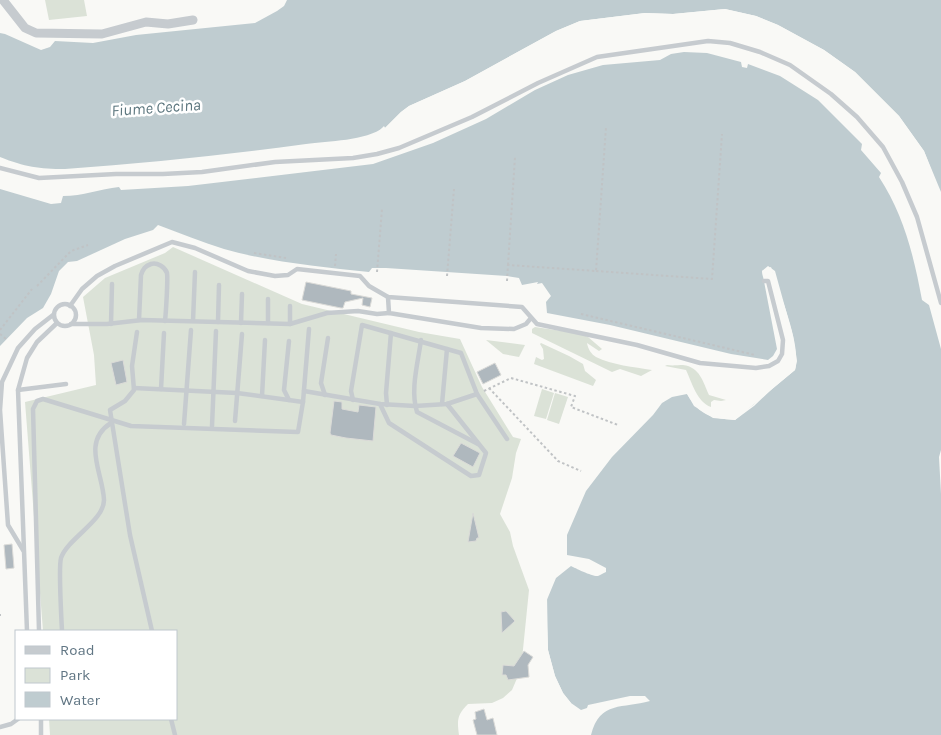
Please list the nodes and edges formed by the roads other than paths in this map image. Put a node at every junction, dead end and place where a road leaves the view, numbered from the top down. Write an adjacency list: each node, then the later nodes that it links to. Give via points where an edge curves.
1 (3, 0): 2 (street, via 25,28 36,33 102,34 146,22 168,24)
2 (193, 20)
3 (0, 168): 11 (lane, via 39,178 163,174 377,154 472,117 538,82 597,57 708,41 730,43 790,65 831,94 883,147 917,217)
4 (195, 272): 19 (lane)
5 (764, 281): 16 (lane, via 768,280 783,340 782,354 778,362 756,368 700,364 637,345 537,324)
6 (112, 284): 25 (lane)
7 (219, 285): 20 (lane)
8 (242, 294): 22 (lane)
9 (388, 297): 12 (lane, via 369,286 360,276 296,269 288,275 275,276 248,271 195,248 172,242 97,276); 14 (lane); 16 (lane, via 522,307)
10 (268, 299): 23 (lane)
11 (941, 303)
12 (70, 306): 15 (lane, via 59,306); 24 (lane, via 76,315)
13 (290, 306): 26 (lane)
14 (389, 313): 16 (lane, via 481,328 514,329); 26 (lane, via 327,313)
15 (54, 315): 21 (lane); 63 (lane, via 35,329 18,348 2,382 0,410 8,525)
16 (531, 318)
17 (139, 320): 18 (lane); 18 (lane, via 143,268 156,263 167,273); 25 (lane)
18 (165, 321): 19 (lane)
19 (193, 321): 20 (lane)
20 (218, 322): 22 (lane)
21 (57, 323): 24 (lane); 42 (lane, via 37,342 27,358)
22 (241, 323): 23 (lane)
23 (268, 323): 26 (lane)
24 (71, 324): 25 (lane)
25 (112, 324)
26 (290, 324)
27 (309, 329): 44 (lane)
28 (191, 330): 43 (lane)
29 (137, 332): 40 (lane, via 132,366)
30 (216, 332): 45 (lane)
31 (164, 333): 41 (lane)
32 (391, 333): 36 (lane); 51 (lane, via 362,325 351,391); 55 (lane)
33 (242, 334): 46 (lane)
34 (328, 338): 48 (lane, via 321,384)
35 (265, 340): 49 (lane)
36 (421, 340): 38 (lane); 56 (lane)
37 (289, 341): 50 (lane, via 284,390)
38 (447, 349): 47 (lane, via 461,353); 54 (lane)
39 (66, 384): 42 (lane)
40 (134, 388): 41 (lane); 58 (lane, via 125,401 110,410)
41 (161, 389): 43 (lane)
42 (18, 390): 63 (lane)
43 (187, 391): 45 (lane); 59 (lane)
44 (304, 391): 48 (lane); 52 (lane)
45 (213, 392): 46 (lane); 60 (lane)
46 (237, 393): 49 (lane); 57 (lane)
47 (477, 394): 54 (lane); 61 (lane)
48 (325, 395): 51 (lane)
49 (262, 396): 50 (lane)
50 (289, 400): 52 (lane)
51 (353, 400): 53 (lane)
52 (303, 402): 58 (lane, via 298,432 131,426)
53 (380, 404): 55 (lane); 62 (lane, via 389,423 472,476 479,475 486,453)
54 (445, 404): 56 (lane); 62 (lane)
55 (387, 405): 56 (lane)
56 (415, 406): 62 (lane, via 417,412)
57 (235, 421)
58 (111, 422): 65 (lane, via 43,399 37,401 33,409); 66 (lane, via 97,437 95,459 104,502 97,517 73,540 61,558); 67 (lane, via 130,535)
59 (184, 424)
60 (212, 426)
61 (507, 440)
62 (481, 446)
63 (24, 551): 64 (lane)
64 (27, 630)
65 (38, 630)
66 (62, 630)
67 (152, 630)
68 (17, 720): 71 (lane)
69 (41, 720): 72 (lane)
70 (171, 720): 73 (lane)
71 (0, 727)
72 (41, 735)
73 (175, 735)

